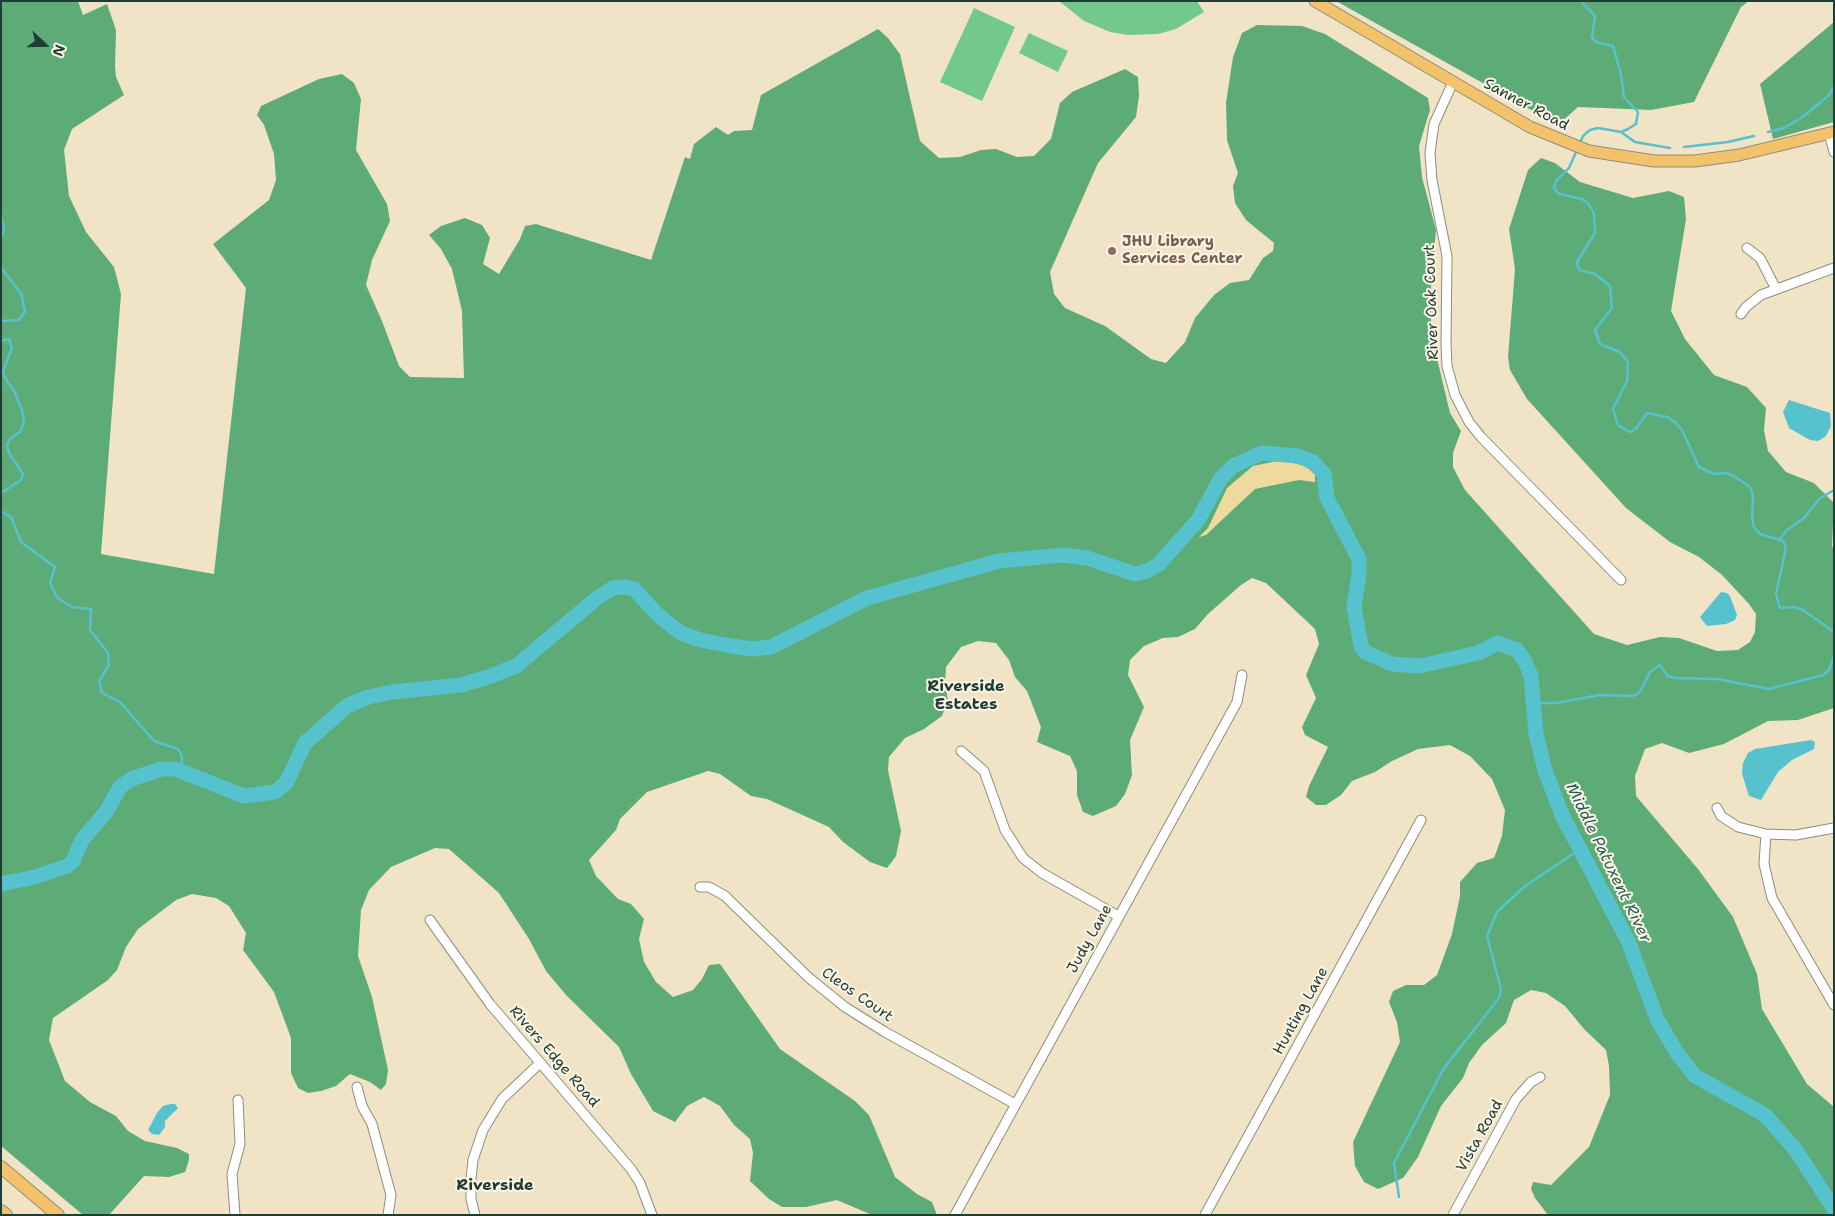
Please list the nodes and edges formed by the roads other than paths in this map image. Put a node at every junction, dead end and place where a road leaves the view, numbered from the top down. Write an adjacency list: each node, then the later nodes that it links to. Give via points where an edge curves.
1 (1315, 1): 2 (main road, Sanner Road)
2 (1452, 82): 3 (main road, Sanner Road, via 1530,127 1568,144 1589,151 1654,161 1695,161 1739,155); 9 (street, River Oak Court, via 1434,124 1430,153 1447,256 1446,344 1455,395 1480,437)
3 (1831, 132): 4 (street)
4 (1834, 152)
5 (1747, 248): 7 (street, via 1760,258)
6 (1834, 268): 7 (street)
7 (1776, 289): 8 (street, via 1752,301)
8 (1741, 314)
9 (1621, 580)
10 (1242, 675): 17 (street, Judy Lane, via 1236,702)
11 (961, 751): 17 (street, via 984,771 1005,830 1023,858 1042,873)
12 (1717, 808): 15 (street, via 1721,816 1738,827)
13 (1422, 820): 34 (street, Hunting Lane)
14 (1834, 828): 15 (street, via 1813,833)
15 (1766, 834): 19 (street, via 1764,864 1772,898)
16 (700, 887): 24 (street, Cleos Court, via 709,887 725,896 808,977 845,1007)
17 (1118, 916): 24 (street, Judy Lane)
18 (430, 920): 20 (street, Rivers Edge Road, via 490,1004)
19 (1834, 1005)
20 (540, 1063): 31 (street, via 502,1098 484,1126 475,1152 471,1179); 32 (street, Rivers Edge Road, via 631,1169)
21 (1540, 1077): 35 (street, Vista Road, via 1516,1099)
22 (357, 1087): 30 (street, via 362,1106 372,1124 391,1195)
23 (238, 1100): 29 (street, via 240,1144 232,1174)
24 (1015, 1104): 33 (street, Judy Lane)
25 (1, 1167): 28 (highway)
26 (1, 1211): 27 (highway)
27 (6, 1215)
28 (58, 1215)
29 (235, 1215)
30 (388, 1215)
31 (475, 1215)
32 (652, 1215)
33 (955, 1215)
34 (1205, 1215)
35 (1453, 1215)

